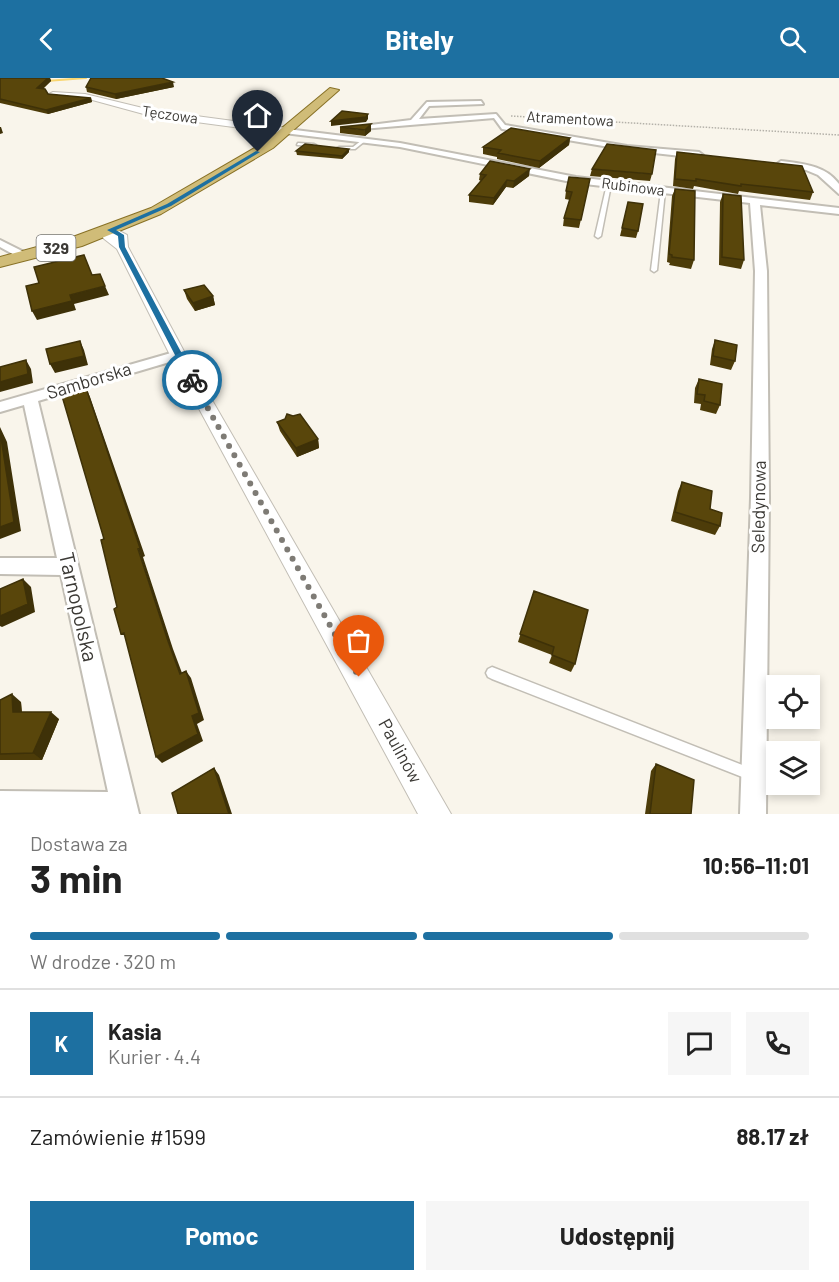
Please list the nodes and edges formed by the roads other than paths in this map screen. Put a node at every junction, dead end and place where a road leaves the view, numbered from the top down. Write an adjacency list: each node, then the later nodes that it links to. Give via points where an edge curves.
1 (345, 82): 5 (main road, 329)
2 (53, 93): 5 (street, Tęczowa, via 85,96 142,111)
3 (481, 103): 4 (street, via 427,104)
4 (414, 121): 6 (street); 11 (street, via 496,116 502,127 524,132)
5 (284, 130): 6 (street, Rubinowa); 19 (main road, 329)
6 (301, 134): 7 (street, Rubinowa)
7 (363, 141): 10 (lane, via 354,148); 13 (street, Rubinowa)
8 (298, 144): 9 (lane)
9 (318, 146)
10 (337, 148)
11 (714, 157)
12 (767, 163): 15 (street, via 820,172 832,179)
13 (609, 184): 14 (street, Rubinowa); 18 (lane)
14 (663, 191): 16 (street, Rubinowa); 23 (lane)
15 (839, 191)
16 (755, 201): 17 (street, Rubinowa); 30 (street, Seledynowa, via 761,271)
17 (839, 211)
18 (598, 236)
19 (115, 240): 21 (main road, 329, via 68,244); 24 (street, Paulinów)
20 (0, 243): 21 (street)
21 (24, 256): 22 (main road, 329)
22 (0, 262)
23 (654, 270)
24 (178, 355): 25 (street, Samborska); 33 (street, Paulinów)
25 (30, 399): 26 (street, Samborska); 28 (street, Tarnopolska)
26 (0, 407)
27 (0, 566): 28 (street)
28 (68, 567): 32 (street, Tarnopolska)
29 (492, 673): 30 (lane)
30 (754, 776): 34 (street, Seledynowa)
31 (0, 804): 32 (street)
32 (125, 810)
33 (435, 814)
34 (753, 814)

